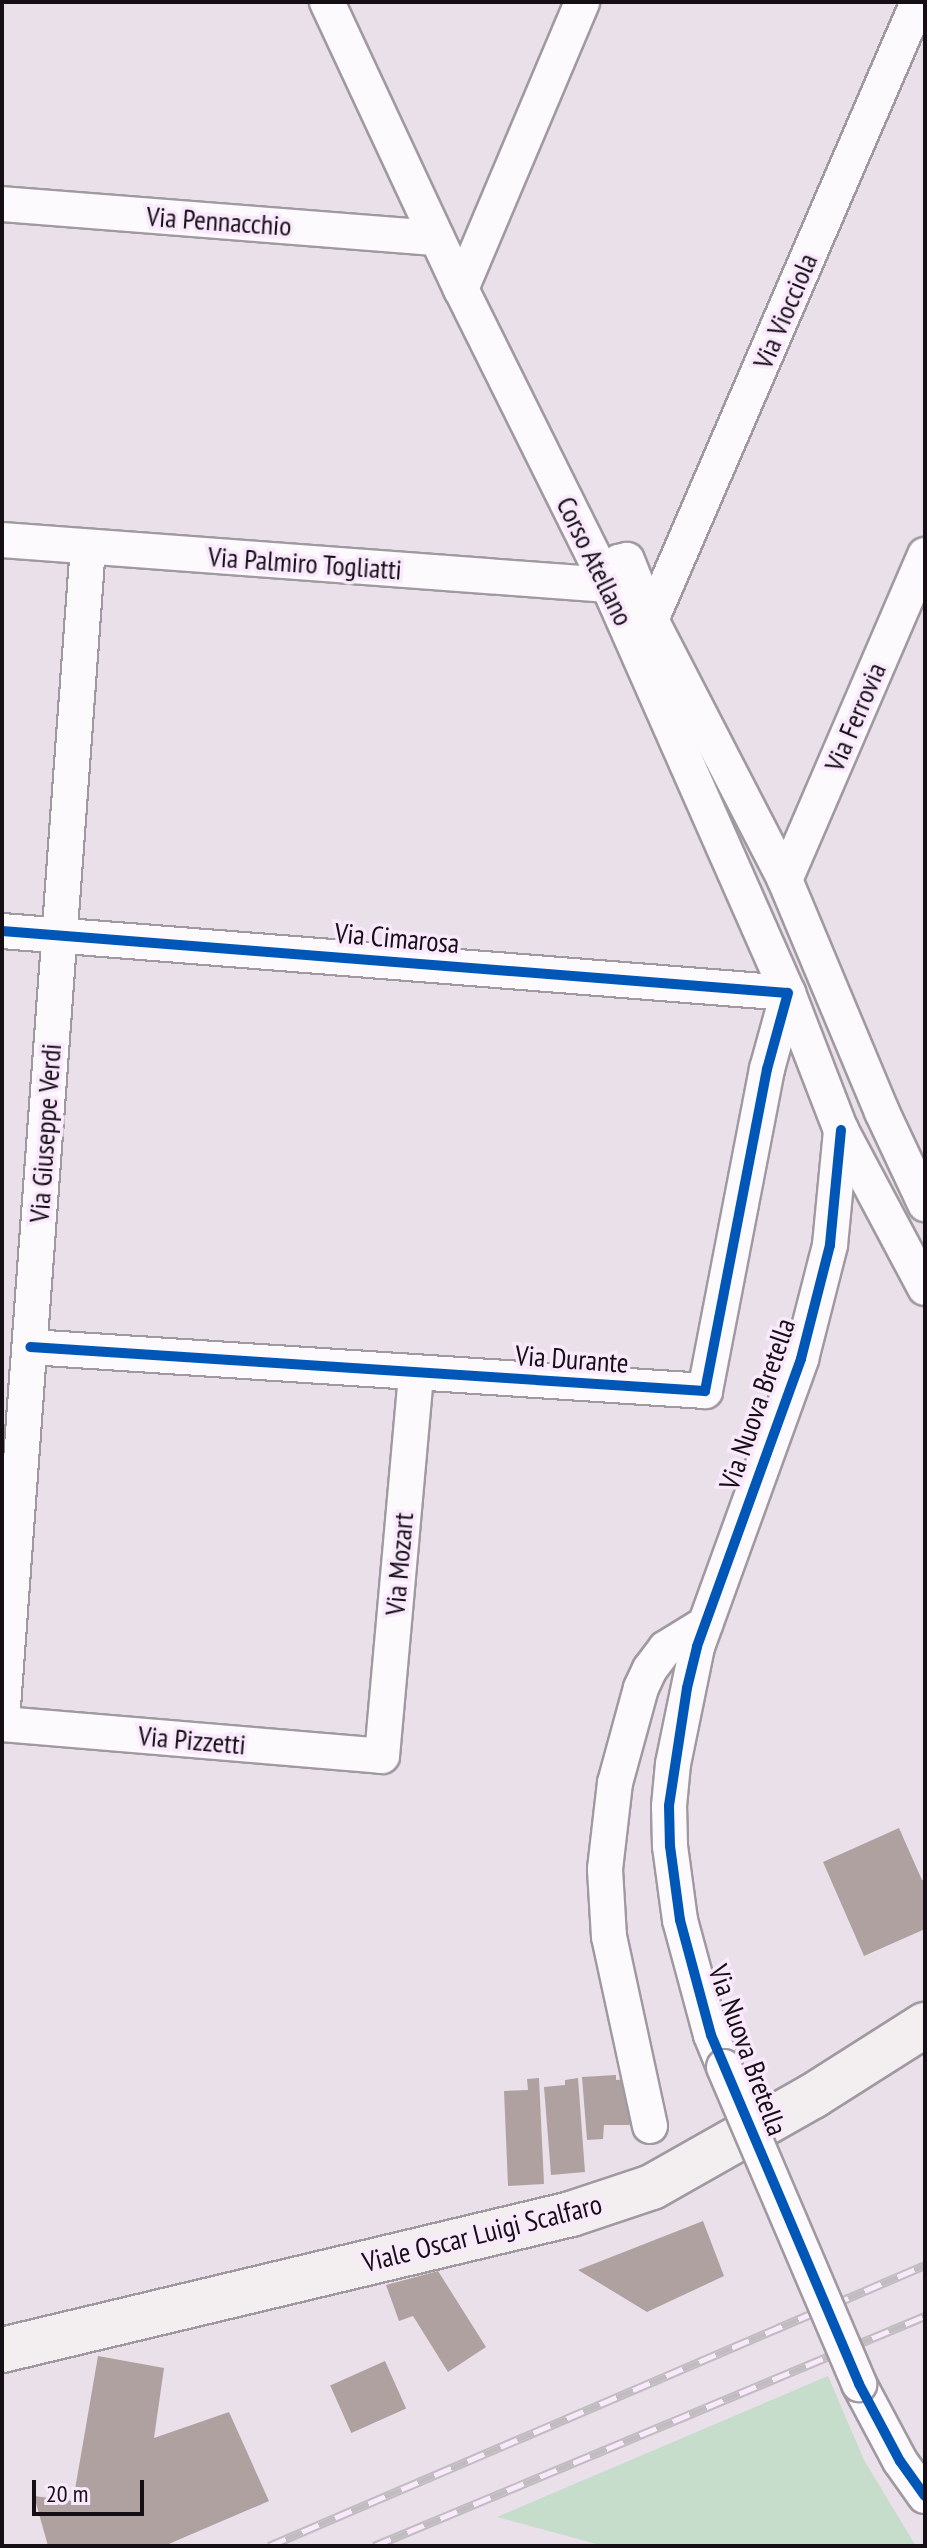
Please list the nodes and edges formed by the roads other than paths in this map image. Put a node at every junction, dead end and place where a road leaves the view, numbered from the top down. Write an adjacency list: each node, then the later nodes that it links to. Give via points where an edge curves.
1 (327, 2): 5 (street, Corso Atellano)
2 (582, 2): 6 (street)
3 (918, 2): 11 (street, Via Viocciola)
4 (2, 204): 5 (street, Via Pennacchio)
5 (437, 238): 6 (street, Corso Atellano)
6 (461, 289): 10 (street, Corso Atellano)
7 (2, 540): 8 (street, Via Palmiro Togliatti)
8 (88, 547): 10 (street, Via Palmiro Togliatti); 14 (street, Via Giuseppe Verdi)
9 (925, 555): 12 (street, Via Ferrovia)
10 (608, 585): 11 (street, via 612,570 627,560); 15 (street, Corso Atellano)
11 (651, 620): 12 (street)
12 (785, 880): 17 (street)
13 (2, 931): 14 (street, Via Cimarosa)
14 (60, 936): 15 (street, Via Cimarosa); 19 (street, Via Giuseppe Verdi)
15 (788, 993): 16 (street, Corso Atellano); 20 (street, Via Durante, via 767,1069 705,1391)
16 (841, 1130): 18 (street, Corso Atellano); 21 (street, Via Nuova Bretella, via 830,1245 801,1359)
17 (925, 1204)
18 (925, 1288)
19 (30, 1347): 20 (street, Via Durante); 22 (street, Via Giuseppe Verdi)
20 (416, 1373): 23 (street, Via Mozart)
21 (705, 1624): 25 (street, via 666,1648 641,1688 615,1783 605,1869 609,1937); 27 (street, Via Nuova Bretella, bridge, via 687,1688 669,1806 680,1920 724,2067 859,2384)
22 (2, 1722): 23 (street, Via Pizzetti)
23 (382, 1756)
24 (925, 2025): 26 (street, Viale Oscar Luigi Scalfaro, via 652,2187 571,2214)
25 (650, 2126)
26 (2, 2350)
27 (925, 2496)

